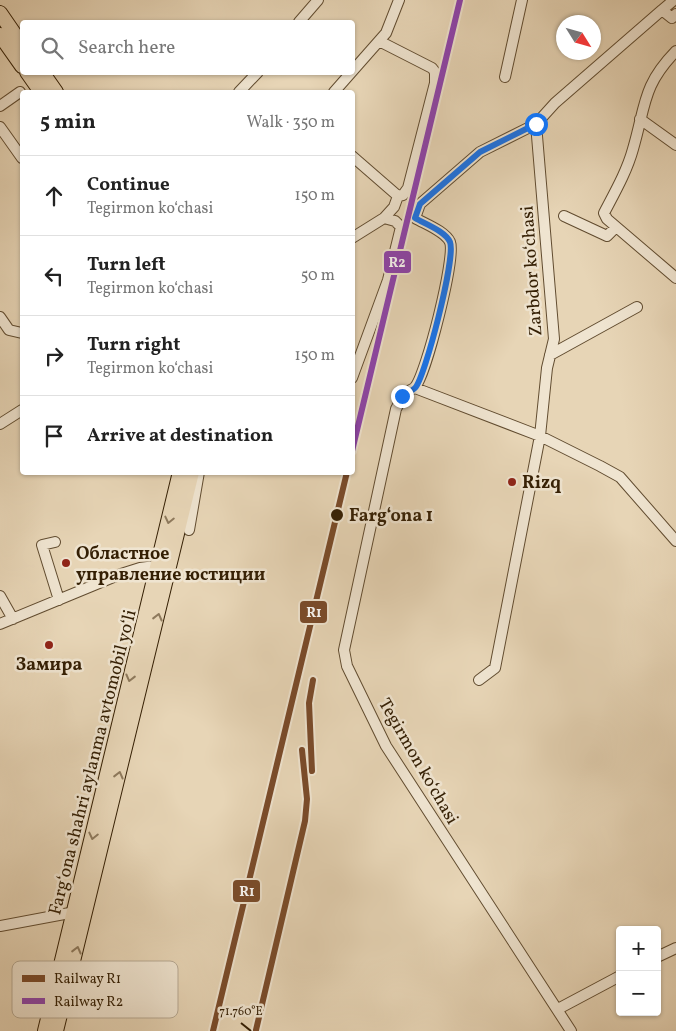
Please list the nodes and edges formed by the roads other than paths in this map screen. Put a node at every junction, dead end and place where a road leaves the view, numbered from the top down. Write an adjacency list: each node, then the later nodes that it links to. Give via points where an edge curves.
1 (318, 0): 8 (street)
2 (399, 0): 10 (street, via 386,33)
3 (522, 0): 19 (street)
4 (674, 0): 5 (street)
5 (662, 10): 7 (street); 27 (street, via 555,103)
6 (0, 13): 11 (highway)
7 (675, 19)
8 (301, 20)
9 (0, 35): 13 (highway)
10 (379, 41): 14 (street); 32 (street, via 435,72 408,188)
11 (20, 42)
12 (676, 51): 26 (street, via 652,80)
13 (20, 63)
14 (355, 68)
15 (29, 75): 20 (highway)
16 (44, 75): 21 (highway)
17 (255, 75): 22 (street)
18 (349, 75): 23 (street)
19 (505, 77)
20 (40, 90)
21 (55, 90)
22 (241, 90)
23 (336, 90)
24 (20, 92): 25 (street)
25 (0, 106)
26 (640, 119): 29 (street); 35 (street, via 623,176 604,212)
27 (536, 124): 41 (street, Zarbdor koʻchasi, via 553,321 554,339); 43 (street, Tegirmon koʻchasi, via 480,152 420,204 415,218 450,242 451,254 441,308)
28 (0, 127): 30 (street)
29 (676, 145)
30 (20, 155)
31 (355, 159): 32 (street)
32 (398, 196): 34 (street, via 394,208)
33 (564, 216): 35 (street, via 607,236)
34 (384, 218): 36 (street); 42 (street, via 401,227 388,280)
35 (616, 227): 37 (street)
36 (355, 236)
37 (676, 278)
38 (637, 306): 41 (street)
39 (0, 317): 40 (street, via 9,330)
40 (20, 333)
41 (550, 355): 46 (street, Zarbdor koʻchasi)
42 (355, 370)
43 (415, 388): 46 (street); 66 (street, Tegirmon koʻchasi, via 402,396 396,410 344,650 347,666 386,746)
44 (20, 411): 45 (street)
45 (0, 424)
46 (540, 436): 51 (street, via 620,477); 58 (street, Zarbdor koʻchasi, via 495,668)
47 (180, 475): 53 (highway, Fargʻona shahri aylanma avtomobil yoʻli, one-way to 53)
48 (191, 475): 53 (highway, Fargʻona shahri aylanma avtomobil yoʻli)
49 (198, 475): 50 (street)
50 (189, 530)
51 (676, 541)
52 (55, 542): 55 (street, via 42,546)
53 (165, 565): 55 (street, via 121,574); 59 (highway, Fargʻona shahri aylanma avtomobil yoʻli, one-way to 59, via 113,747); 64 (highway, Fargʻona shahri aylanma avtomobil yoʻli, one-way to 53)
54 (0, 596): 56 (street)
55 (59, 600): 56 (street)
56 (13, 619): 57 (street)
57 (0, 624)
58 (479, 680)
59 (75, 912): 60 (street); 63 (highway, Fargʻona shahri aylanma avtomobil yoʻli)
60 (0, 926)
61 (676, 948): 62 (street)
62 (661, 956)
63 (67, 961)
64 (72, 961)
65 (616, 978): 66 (street)
66 (558, 1009): 70 (street, Tegirmon koʻchasi)
67 (58, 1018): 69 (highway, Fargʻona shahri aylanma avtomobil yoʻli)
68 (59, 1018): 69 (highway, Fargʻona shahri aylanma avtomobil yoʻli, one-way to 68)
69 (56, 1031)
70 (571, 1031)

